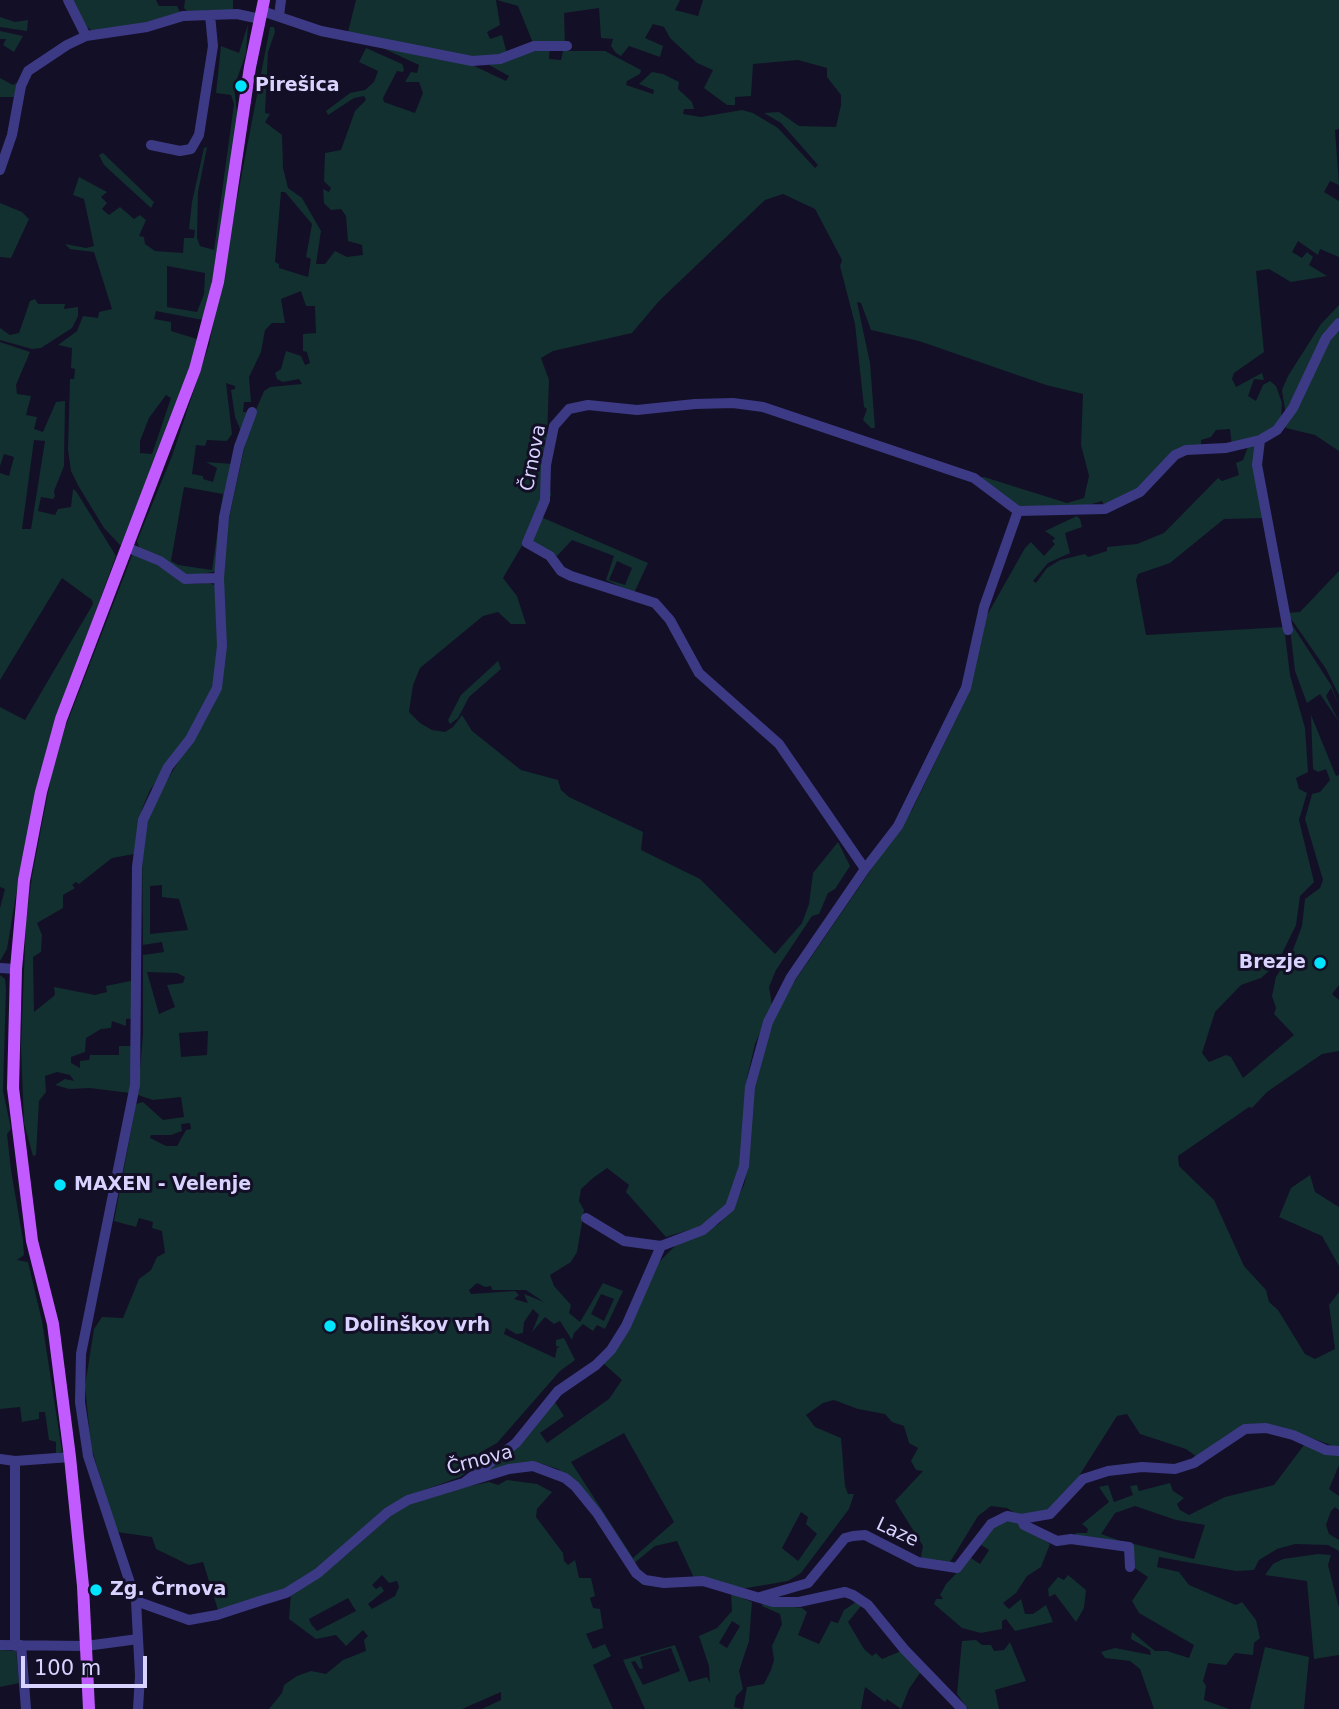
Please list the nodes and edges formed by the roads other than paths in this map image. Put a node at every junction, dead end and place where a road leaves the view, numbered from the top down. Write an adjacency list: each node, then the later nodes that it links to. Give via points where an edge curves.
1 (68, 0): 6 (street)
2 (281, 0): 5 (street)
3 (262, 10): 4 (street); 5 (street); 14 (main road, via 218,282 195,369)
4 (210, 15): 6 (street, via 183,16 147,27); 8 (street, via 213,46 199,135 191,149)
5 (279, 16): 7 (street, via 321,31 472,61 499,59 534,46)
6 (86, 36): 9 (street, via 28,71)
7 (567, 46)
8 (151, 145)
9 (0, 170)
10 (1339, 323): 12 (street, via 1312,361 1293,408 1282,424)
11 (252, 412): 15 (street, via 239,447 225,517)
12 (1261, 440): 13 (street, via 1175,455 1140,492 1105,509); 16 (street, via 1257,465)
13 (1018, 511): 17 (street, via 984,607 966,688 898,827); 17 (street, Črnova, via 974,478 763,407 733,403 638,410 588,405 569,409 554,426 545,500 527,543 571,576 655,603 670,620 699,673 779,744)
14 (126, 547): 15 (street, via 160,561 185,579); 19 (main road, via 61,719 41,792 24,880)
15 (219, 578): 30 (street, via 222,646 217,688 143,820 137,867 135,1085 81,1354 80,1402 88,1456)
16 (1288, 630)
17 (865, 869): 21 (street, via 791,977 768,1022 750,1087 744,1166 730,1207 703,1230)
18 (0, 968): 19 (street)
19 (16, 969): 23 (main road, via 15,1100 32,1241 53,1324)
20 (586, 1218): 21 (street, via 624,1241)
21 (661, 1246): 26 (street, via 611,1350 558,1391 516,1443)
22 (1339, 1451): 27 (street, Laze, via 1315,1446 1293,1434 1245,1429 1194,1463 1175,1469 1142,1466 1083,1479 1050,1514)
23 (70, 1457): 25 (street); 34 (main road)
24 (0, 1459): 25 (street)
25 (15, 1461): 33 (street)
26 (465, 1482): 29 (street, Črnova, via 509,1469 545,1469 580,1492 645,1580 703,1581); 30 (street, Črnova, via 408,1500 387,1512 338,1558 286,1592 189,1620)
27 (1021, 1519): 28 (street, via 1024,1525 1057,1541 1129,1547); 29 (street, Laze, via 1007,1516 991,1524 968,1558 953,1569 918,1562 864,1535 845,1538 808,1583)
28 (1130, 1567)
29 (756, 1597): 38 (street, Črnova, via 799,1602 832,1594 853,1595 868,1605)
30 (136, 1601): 31 (street)
31 (138, 1639): 34 (street); 37 (street)
32 (0, 1646): 33 (street)
33 (18, 1646): 34 (street); 35 (street)
34 (86, 1646): 36 (main road)
35 (26, 1709)
36 (89, 1709)
37 (138, 1709)
38 (962, 1709)

